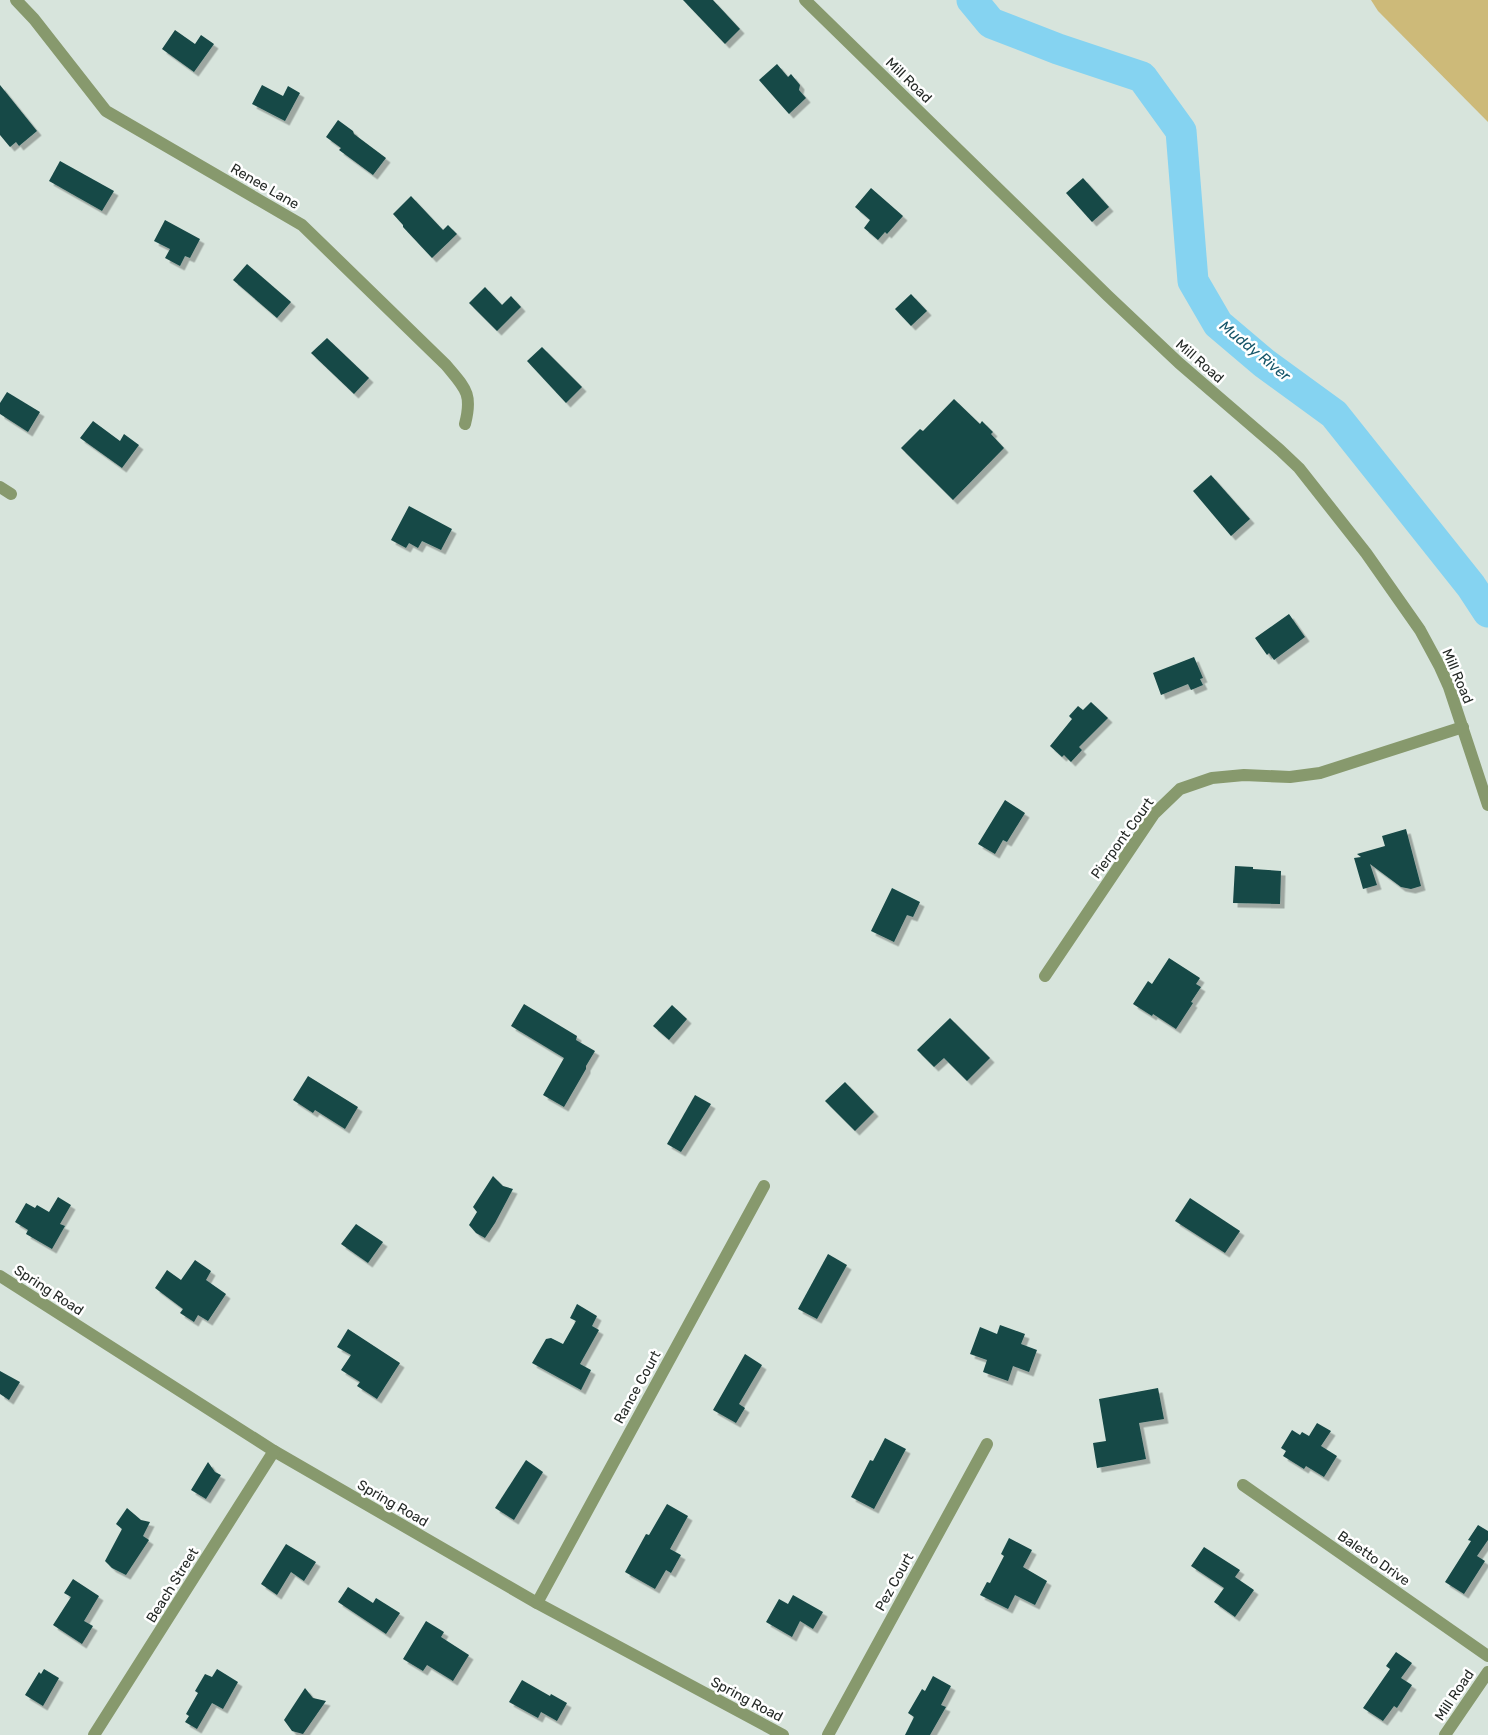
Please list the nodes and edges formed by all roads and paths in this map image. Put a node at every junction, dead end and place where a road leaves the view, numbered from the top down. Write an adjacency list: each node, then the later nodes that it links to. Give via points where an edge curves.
1 (16, 0): 3 (street, Renee Lane, via 106,111 302,225 446,365 466,389 470,406)
2 (806, 0): 4 (street, Mill Road, via 1178,363 1299,468 1366,553 1420,630 1440,667)
3 (466, 424)
4 (1463, 727): 5 (street, Mill Road); 6 (street, Pierpont Court, via 1320,773 1290,777 1244,775 1212,778 1180,789 1154,814)
5 (1488, 805)
6 (1045, 976)
7 (764, 1186): 12 (street, Rance Court)
8 (0, 1276): 10 (street, Spring Road)
9 (987, 1444): 17 (street, Pez Court)
10 (274, 1451): 12 (street, Spring Road); 15 (street, Beach Street)
11 (1243, 1485): 13 (street, Baletto Drive)
12 (536, 1603): 16 (street, Spring Road)
13 (1488, 1656)
14 (1488, 1672): 18 (street, Mill Road)
15 (94, 1735)
16 (783, 1735)
17 (828, 1735)
18 (1445, 1735)

